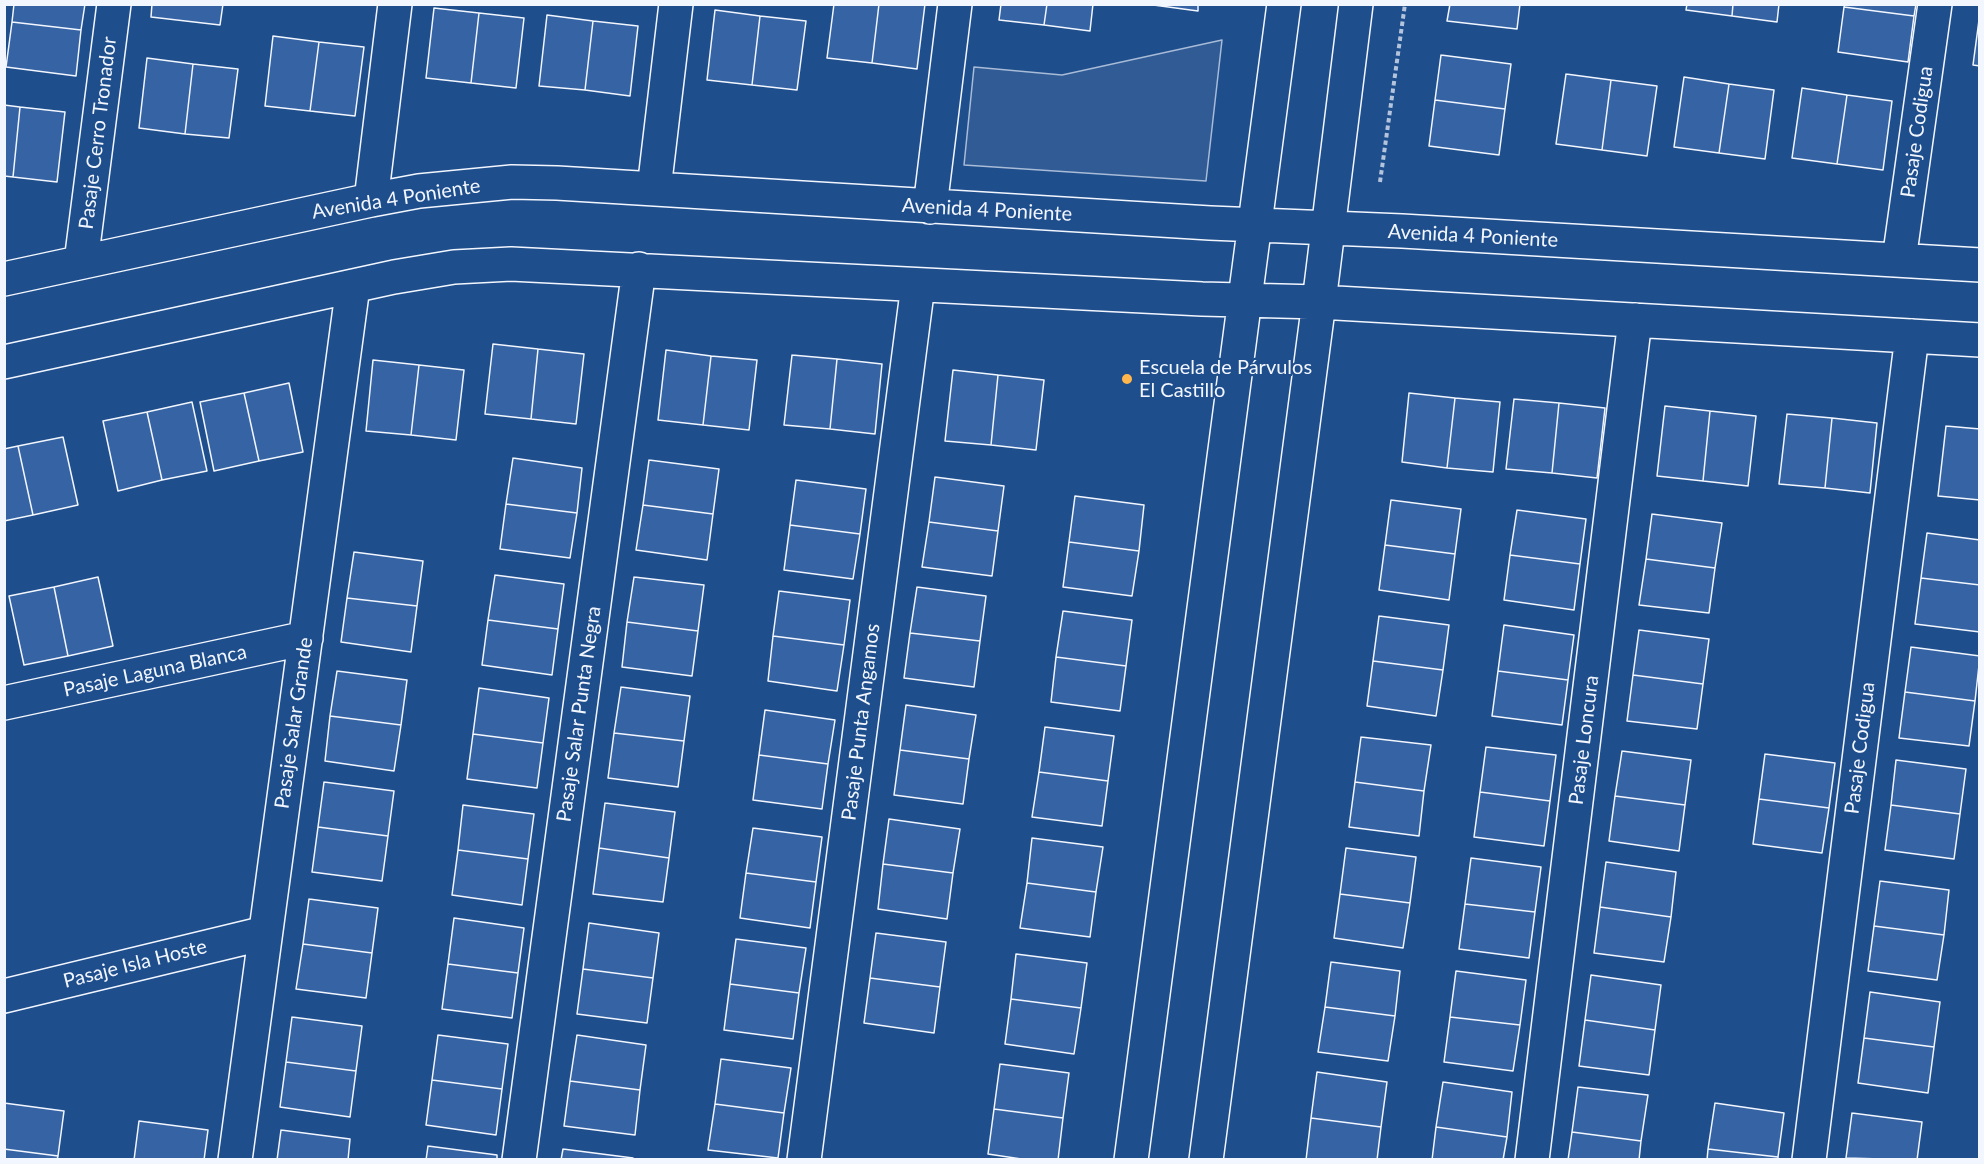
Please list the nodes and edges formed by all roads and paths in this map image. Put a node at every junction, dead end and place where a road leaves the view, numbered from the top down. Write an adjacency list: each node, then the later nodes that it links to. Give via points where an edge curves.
1 (114, 4): 16 (street, Pasaje Cerro Tronador)
2 (395, 4): 11 (street)
3 (676, 4): 10 (street)
4 (955, 4): 12 (street)
5 (1284, 4): 13 (street)
6 (1356, 4): 14 (street)
7 (1405, 4): 9 (path)
8 (1935, 4): 15 (street, Pasaje Codigua)
9 (1379, 185)
10 (654, 189): 11 (street, Avenida 4 Poniente, via 512,182); 12 (street, Avenida 4 Poniente)
11 (371, 200): 16 (street, Avenida 4 Poniente)
12 (930, 207): 13 (street, Avenida 4 Poniente)
13 (1255, 225): 14 (street, Avenida 4 Poniente); 22 (street)
14 (1328, 229): 15 (street, Avenida 4 Poniente); 23 (street)
15 (1899, 260): 17 (street, Avenida 4 Poniente)
16 (81, 262): 19 (street, Avenida 4 Poniente)
17 (1980, 265)
18 (639, 269): 20 (street); 21 (street, via 511,264 454,267); 33 (street, Pasaje Salar Punta Negra)
19 (4, 279)
20 (918, 285): 22 (street); 34 (street, Pasaje Punta Angamos)
21 (353, 286): 27 (street); 28 (street, Pasaje Salar Grande)
22 (1245, 300): 23 (street); 35 (street)
23 (1319, 302): 24 (street); 36 (street)
24 (1635, 320): 25 (street); 37 (street, Pasaje Loncura)
25 (1912, 336): 26 (street); 38 (street, Pasaje Codigua)
26 (1980, 340)
27 (4, 362)
28 (306, 638): 29 (street, Pasaje Laguna Blanca); 30 (street, Pasaje Salar Grande)
29 (4, 703)
30 (266, 933): 31 (street, Pasaje Isla Hoste); 32 (street, Pasaje Salar Grande)
31 (4, 996)
32 (235, 1160)
33 (519, 1160)
34 (804, 1160)
35 (1131, 1160)
36 (1206, 1160)
37 (1532, 1160)
38 (1809, 1160)

